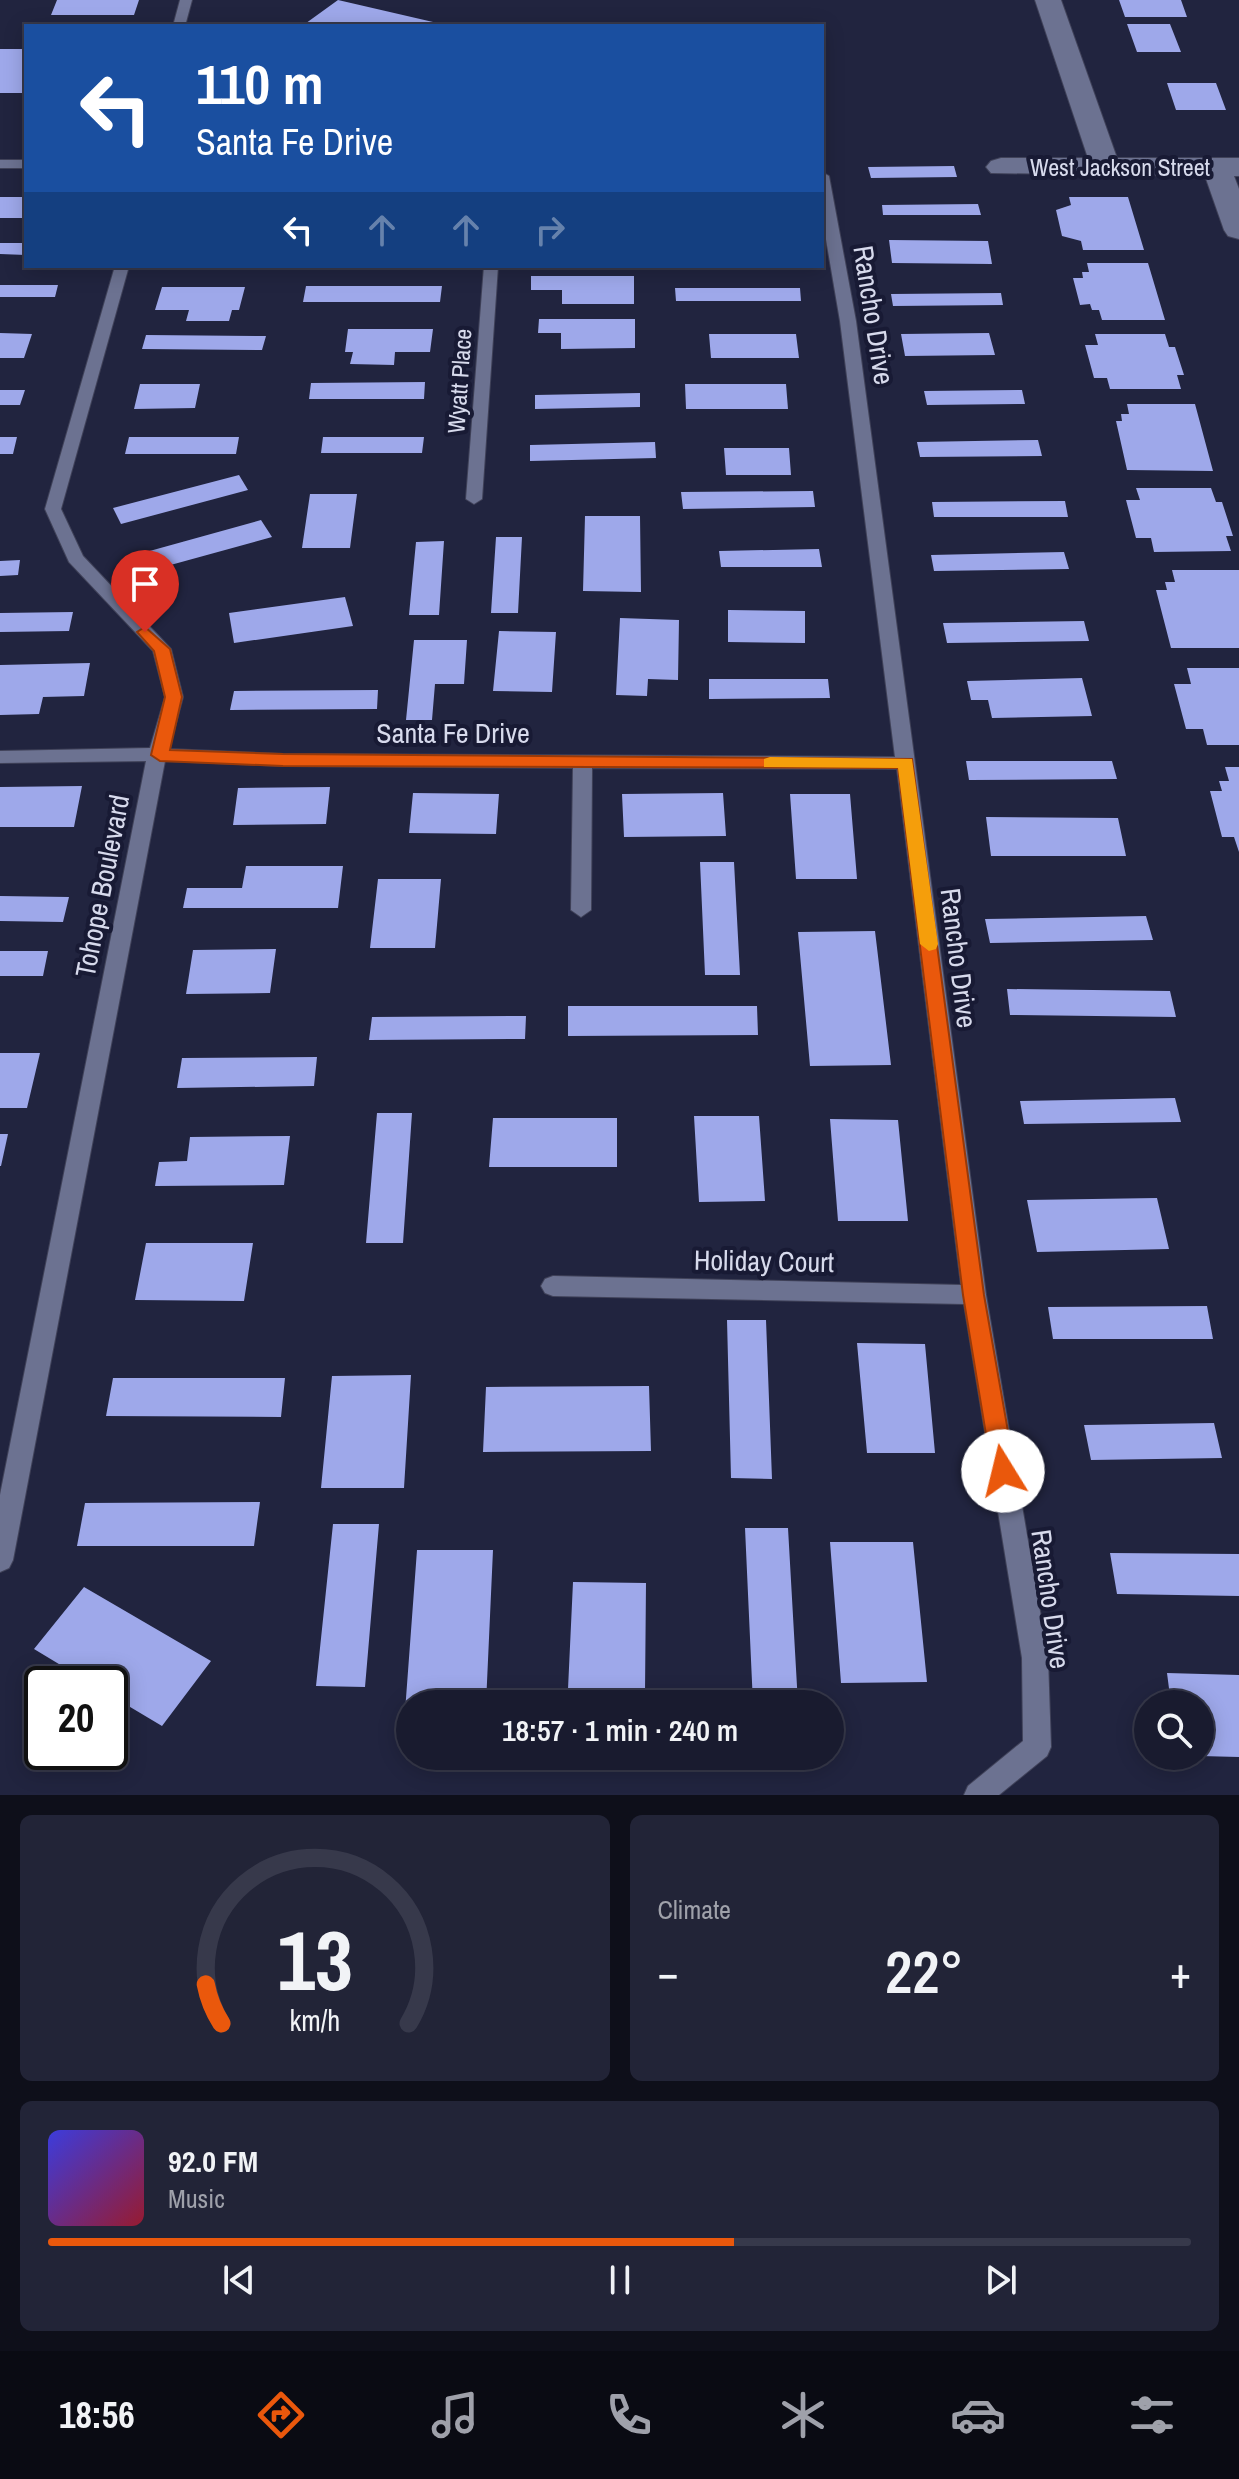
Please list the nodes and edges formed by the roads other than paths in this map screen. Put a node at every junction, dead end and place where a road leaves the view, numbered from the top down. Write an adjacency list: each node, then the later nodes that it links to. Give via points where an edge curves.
1 (186, 0): 3 (lane)
2 (1048, 0): 6 (street)
3 (180, 24)
4 (0, 164): 5 (lane)
5 (24, 164)
6 (1105, 166): 7 (street, West Jackson Street); 8 (street, West Jackson Street)
7 (1001, 167)
8 (1227, 167): 10 (street)
9 (824, 187): 17 (lane, Rancho Drive, via 848,321)
10 (1239, 230)
11 (121, 268): 14 (lane, Tohope Boulevard, via 53,509 75,558 162,649 174,697)
12 (491, 268): 13 (lane, Wyatt Place)
13 (474, 499)
14 (160, 755): 15 (lane, Santa Fe Drive); 16 (lane, Santa Fe Drive); 21 (lane, Tohope Boulevard, via 152,774)
15 (0, 757)
16 (583, 762): 17 (lane, Santa Fe Drive); 18 (lane)
17 (906, 763): 20 (lane, Rancho Drive)
18 (581, 910)
19 (553, 1286): 20 (lane, Holiday Court)
20 (974, 1295): 22 (lane, Rancho Drive, via 1035,1658 1037,1747)
21 (0, 1560)
22 (978, 1795)

